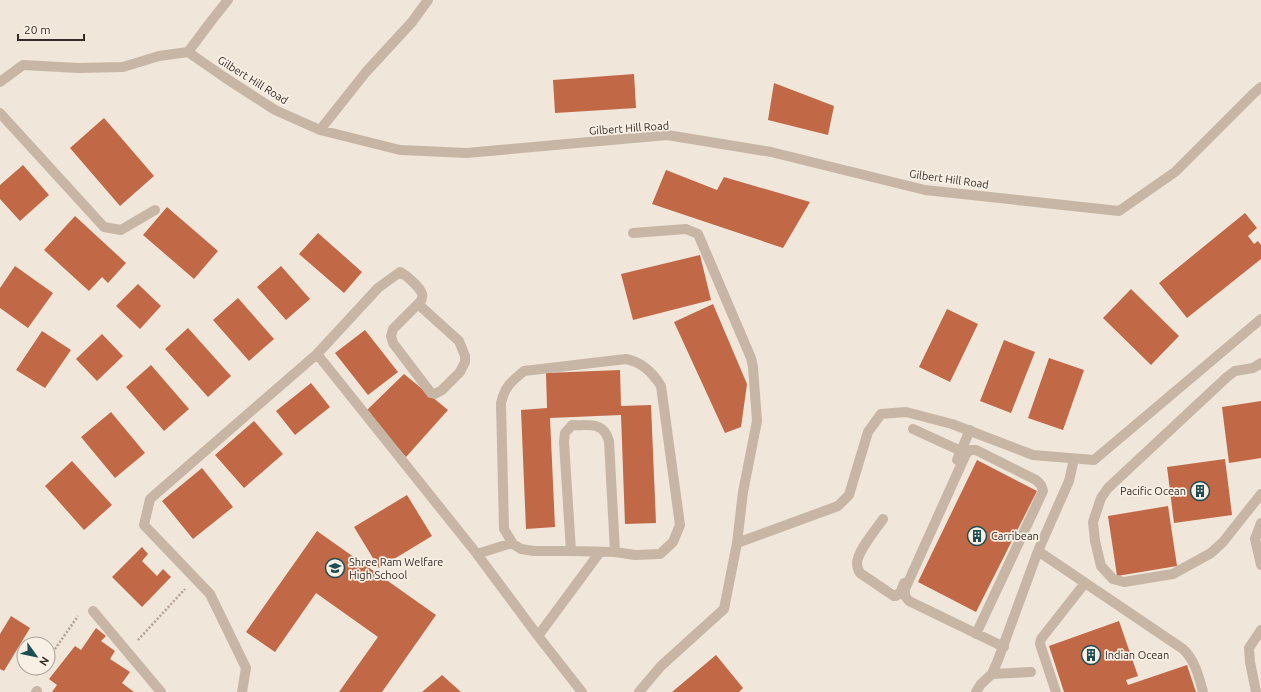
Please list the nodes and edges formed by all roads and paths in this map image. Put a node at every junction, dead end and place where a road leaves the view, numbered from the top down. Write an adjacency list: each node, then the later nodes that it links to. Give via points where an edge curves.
1 (228, 0): 3 (street)
2 (428, 0): 7 (street)
3 (188, 52): 4 (street, via 159,56 123,67 23,65); 7 (street, Gilbert Hill Road, via 275,110)
4 (0, 82)
5 (1261, 87): 7 (street, Gilbert Hill Road, via 1175,172 1119,211 926,190 771,152 667,135 467,153 400,150)
6 (0, 112): 8 (street, via 104,227 121,230)
7 (320, 130)
8 (155, 210)
9 (634, 233): 21 (street, via 686,229 698,234 751,358 757,421 743,492)
10 (418, 304): 10 (street, via 393,329 391,338 431,393 435,394 460,372 465,356 459,341); 12 (street, via 422,294 407,276 400,272 378,288)
11 (1259, 323): 17 (street, via 1094,460)
12 (317, 354): 27 (street); 29 (street, via 150,499 144,525)
13 (1261, 363): 18 (street, via 1253,368 1235,371 1227,377 1108,488 1101,498 1093,522 1101,566 1113,579 1124,582 1173,574 1211,553 1223,542)
14 (913, 429): 16 (street)
15 (970, 430): 16 (street); 17 (street, via 1033,455); 21 (street, via 906,412 881,414 868,432 849,496 838,506)
16 (961, 451): 19 (street, via 896,596 860,573 857,564 862,550)
17 (1074, 459): 24 (street, via 1069,482)
18 (1261, 494)
19 (883, 519)
20 (1261, 523): 28 (street, via 1255,539)
21 (737, 542): 43 (street, via 724,609 661,666)
22 (512, 543): 23 (street, via 521,549 534,551); 26 (street, via 504,529 501,403 504,391 512,380 524,371 626,359 647,369 661,386 680,525 673,542 660,554 635,555); 27 (street)
23 (571, 551): 25 (street); 26 (street, via 564,442 565,433 572,425 596,426 607,434)
24 (1038, 551): 30 (street); 36 (street)
25 (600, 552): 26 (street); 34 (street)
26 (615, 552)
27 (477, 554): 34 (street)
28 (1261, 565)
29 (195, 578): 37 (path); 41 (street, via 210,594 246,668)
30 (1085, 583): 45 (street, via 1041,639 1040,644); 46 (street, via 1190,655)
31 (92, 611): 35 (path, via 87,608 81,611); 37 (street)
32 (1261, 630): 47 (street, via 1249,648)
33 (976, 634): 33 (street, via 910,601 905,596 905,589 970,450 976,450 1036,480 1043,491); 36 (street)
34 (538, 636): 42 (street)
35 (56, 647)
36 (1004, 647): 39 (street)
37 (128, 652): 40 (street)
38 (1032, 672): 39 (street)
39 (992, 674): 44 (street)
40 (161, 692)
41 (242, 692)
42 (582, 692)
43 (639, 692)
44 (976, 692)
45 (1056, 692)
46 (1203, 692)
47 (1256, 692)

